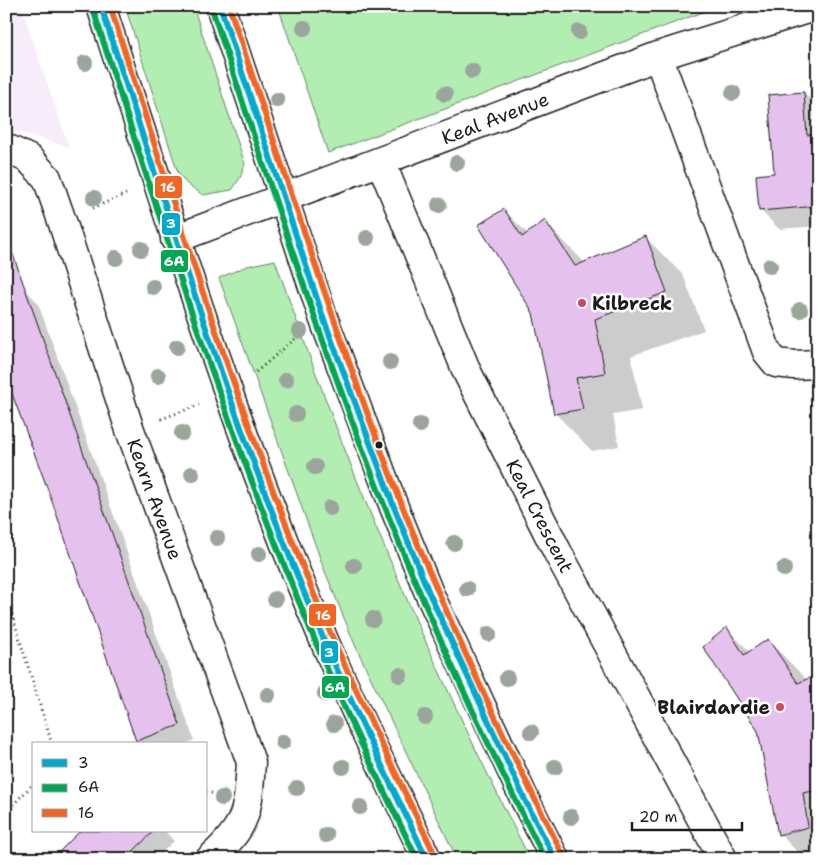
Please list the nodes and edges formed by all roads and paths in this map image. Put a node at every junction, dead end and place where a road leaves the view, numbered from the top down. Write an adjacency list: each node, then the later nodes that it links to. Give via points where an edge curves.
1 (101, 6): 7 (street)
2 (220, 6): 8 (street)
3 (818, 6): 4 (street, Keal Avenue)
4 (658, 56): 6 (street, Keal Avenue); 11 (street, via 767,352 776,363)
5 (6, 148): 9 (street, Kearn Avenue, via 29,159 47,178)
6 (381, 162): 8 (street, Keal Avenue); 19 (street, Keal Crescent, via 467,372 557,551)
7 (156, 181): 9 (path); 10 (street)
8 (285, 198): 10 (street, Keal Avenue); 18 (street, via 323,317 415,559)
9 (62, 221): 16 (street, Kearn Avenue, via 130,430 251,762 248,802 240,826)
10 (175, 239): 17 (street, via 228,394 304,593)
11 (818, 364)
12 (6, 595): 13 (path)
13 (51, 742)
14 (32, 786): 15 (path)
15 (6, 812)
16 (210, 859)
17 (427, 859)
18 (555, 859)
19 (723, 859)

